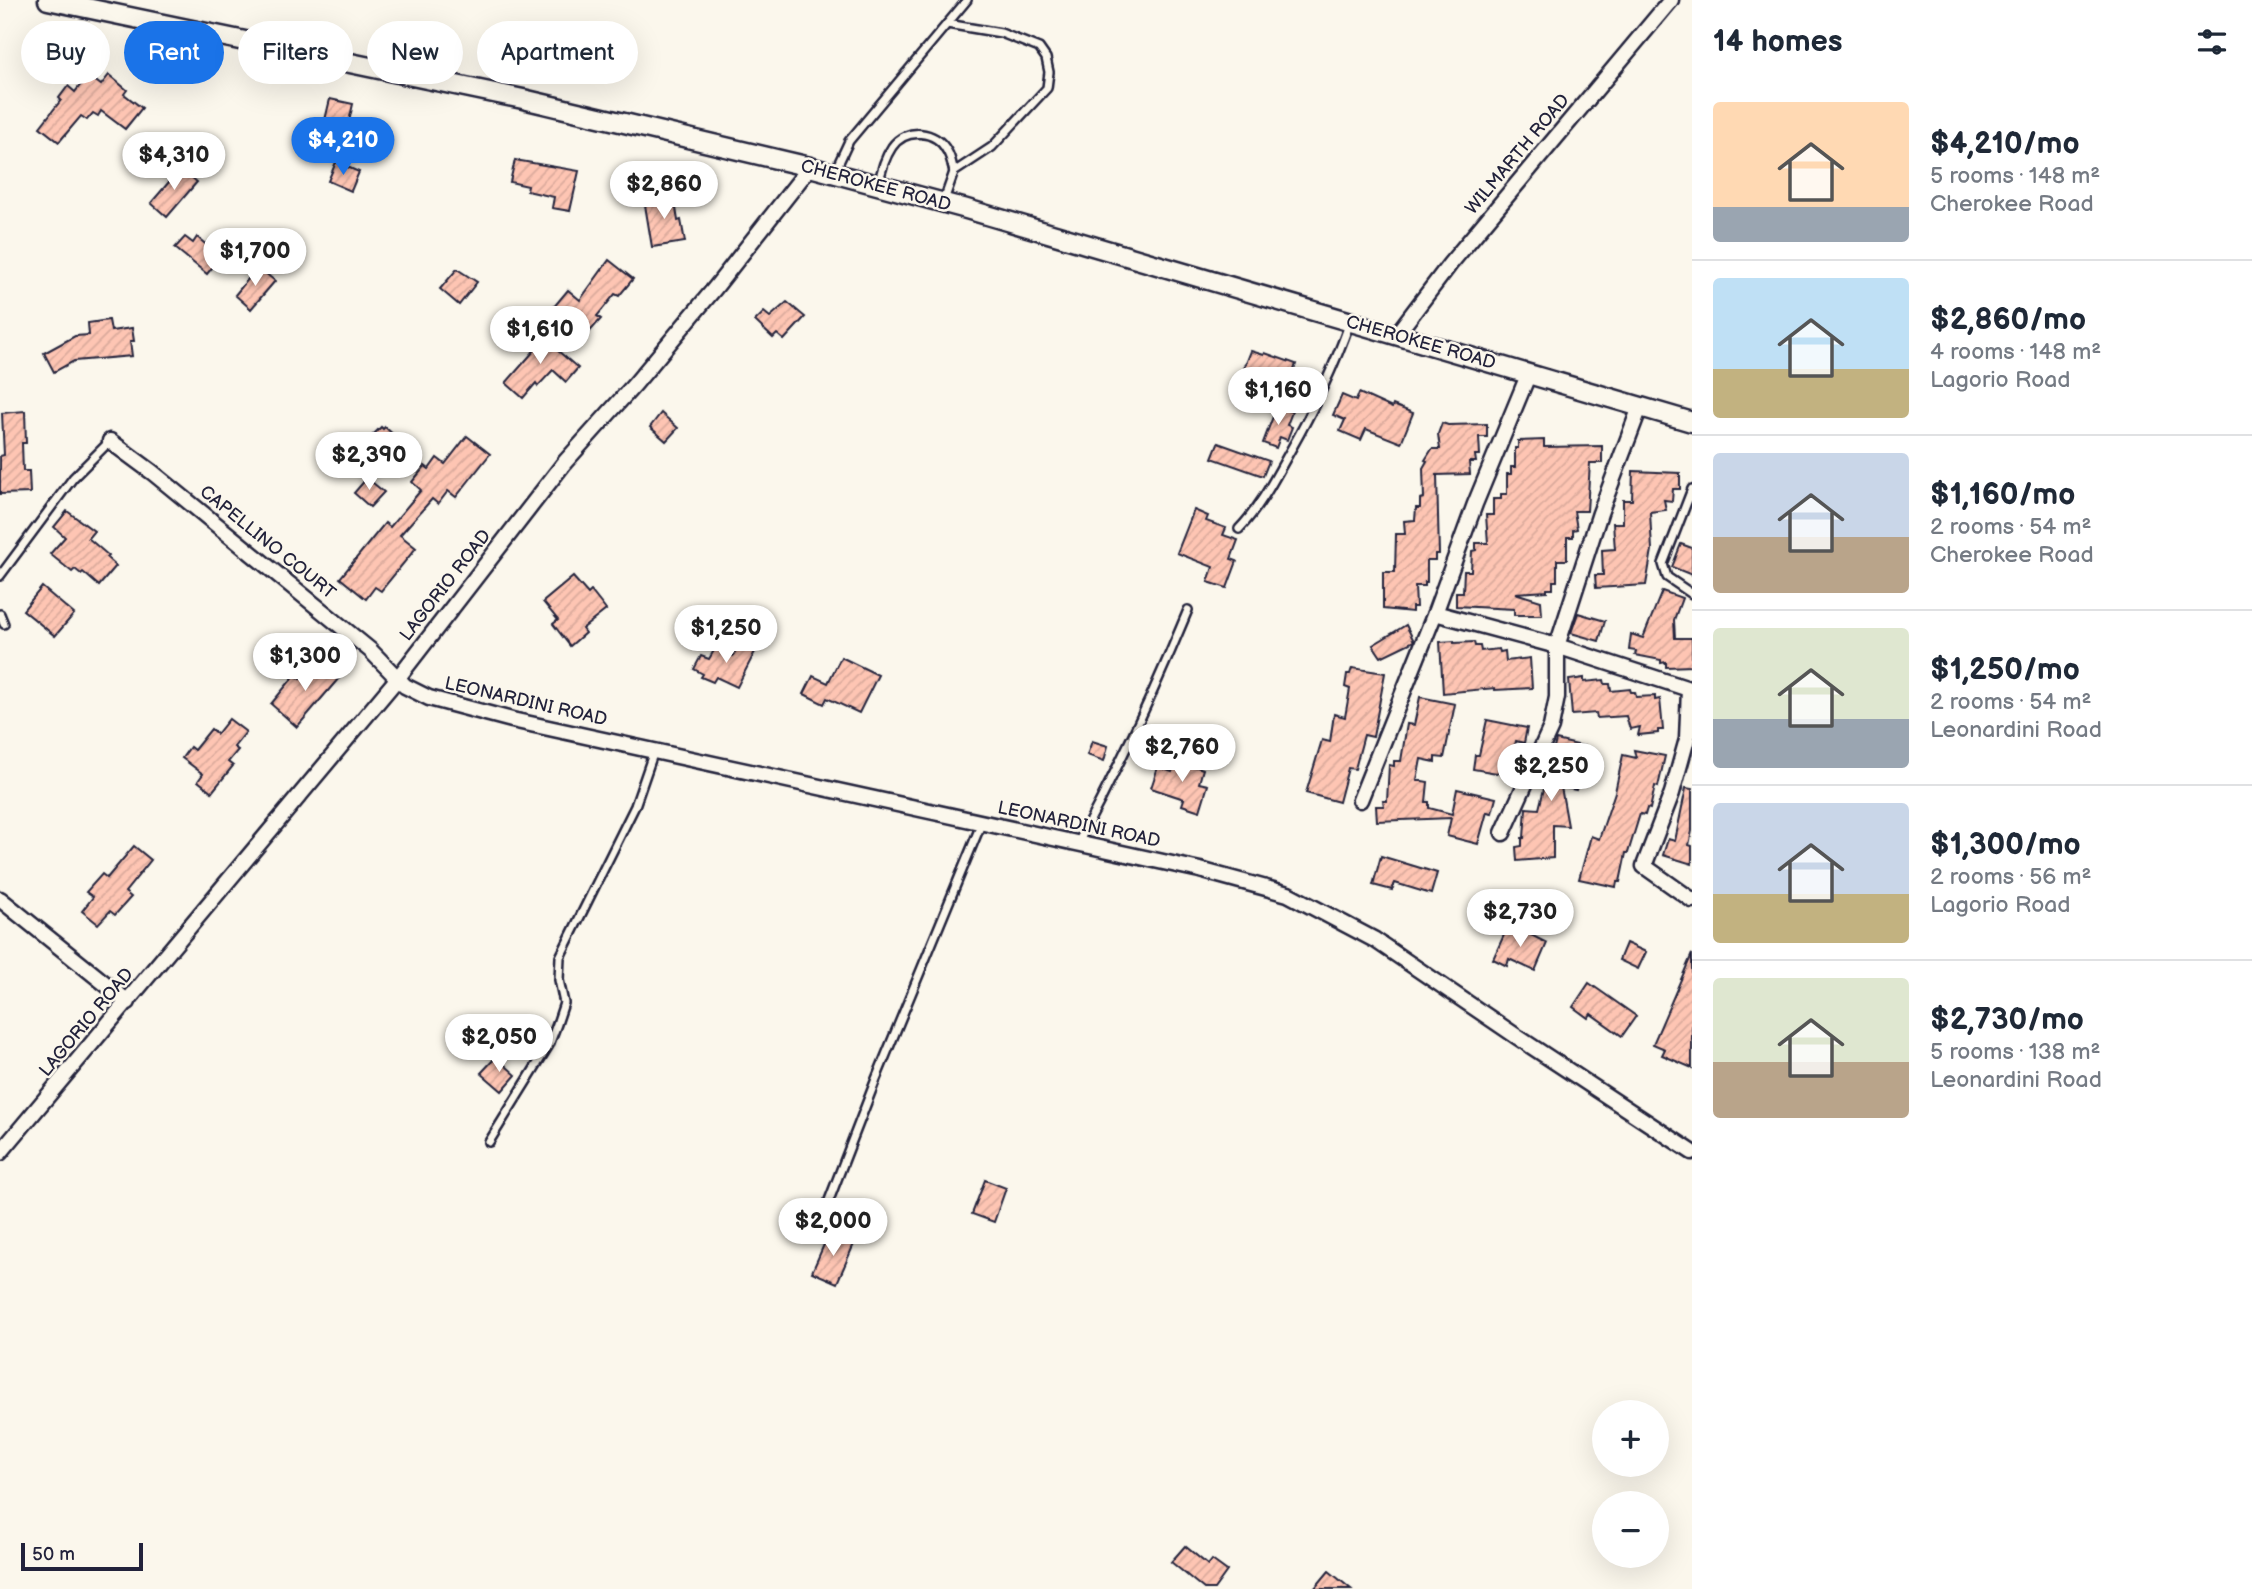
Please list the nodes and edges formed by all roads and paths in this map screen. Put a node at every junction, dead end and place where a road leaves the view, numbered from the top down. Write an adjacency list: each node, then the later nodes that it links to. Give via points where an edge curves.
1 (48, 0): 5 (street, CHEROKEE ROAD, via 523,99)
2 (967, 0): 4 (lane)
3 (1671, 0): 11 (street, WILMARTH ROAD)
4 (947, 24): 6 (lane, via 1001,33 1039,48 1049,72 1046,88 992,147); 7 (lane, via 849,141)
5 (810, 167): 7 (street, CHEROKEE ROAD); 25 (street, LAGORIO ROAD, via 715,288 565,462)
6 (954, 172): 8 (lane, via 939,139 925,133 908,134 894,144 882,164); 9 (lane)
7 (834, 173): 8 (street, CHEROKEE ROAD)
8 (878, 186): 9 (street, CHEROKEE ROAD)
9 (943, 203): 10 (street, CHEROKEE ROAD)
10 (1351, 321): 11 (street, CHEROKEE ROAD); 17 (lane, via 1306,423 1255,513)
11 (1397, 334): 12 (street, CHEROKEE ROAD)
12 (1529, 373): 13 (street, CHEROKEE ROAD); 21 (street)
13 (1640, 407): 14 (street, CHEROKEE ROAD); 24 (street)
14 (1692, 422)
15 (110, 441): 18 (lane, via 73,478); 25 (street, CAPELLINO COURT, via 370,650)
16 (1692, 489): 19 (lane, via 1663,564 1667,577)
17 (1239, 529)
18 (0, 576)
19 (1692, 594)
20 (1188, 610): 31 (lane, via 1157,688)
21 (1435, 613): 24 (street); 28 (street)
22 (0, 614): 23 (lane)
23 (4, 624)
24 (1557, 646): 26 (street); 30 (street, via 1557,697 1551,727)
25 (397, 679): 27 (street, LEONARDINI ROAD, via 429,698); 34 (street, LAGORIO ROAD)
26 (1691, 690): 33 (street, via 1687,739 1644,866)
27 (654, 751): 29 (street, LEONARDINI ROAD); 35 (lane, via 635,806 560,957 564,1003 549,1045)
28 (1360, 800)
29 (982, 822): 31 (street, LEONARDINI ROAD); 38 (lane)
30 (1503, 833)
31 (1078, 844): 36 (street, LEONARDINI ROAD, via 1288,894 1333,916)
32 (0, 899): 34 (street)
33 (1692, 900)
34 (128, 1002): 37 (street, LAGORIO ROAD)
35 (489, 1142)
36 (1692, 1152)
37 (0, 1153)
38 (821, 1221)

